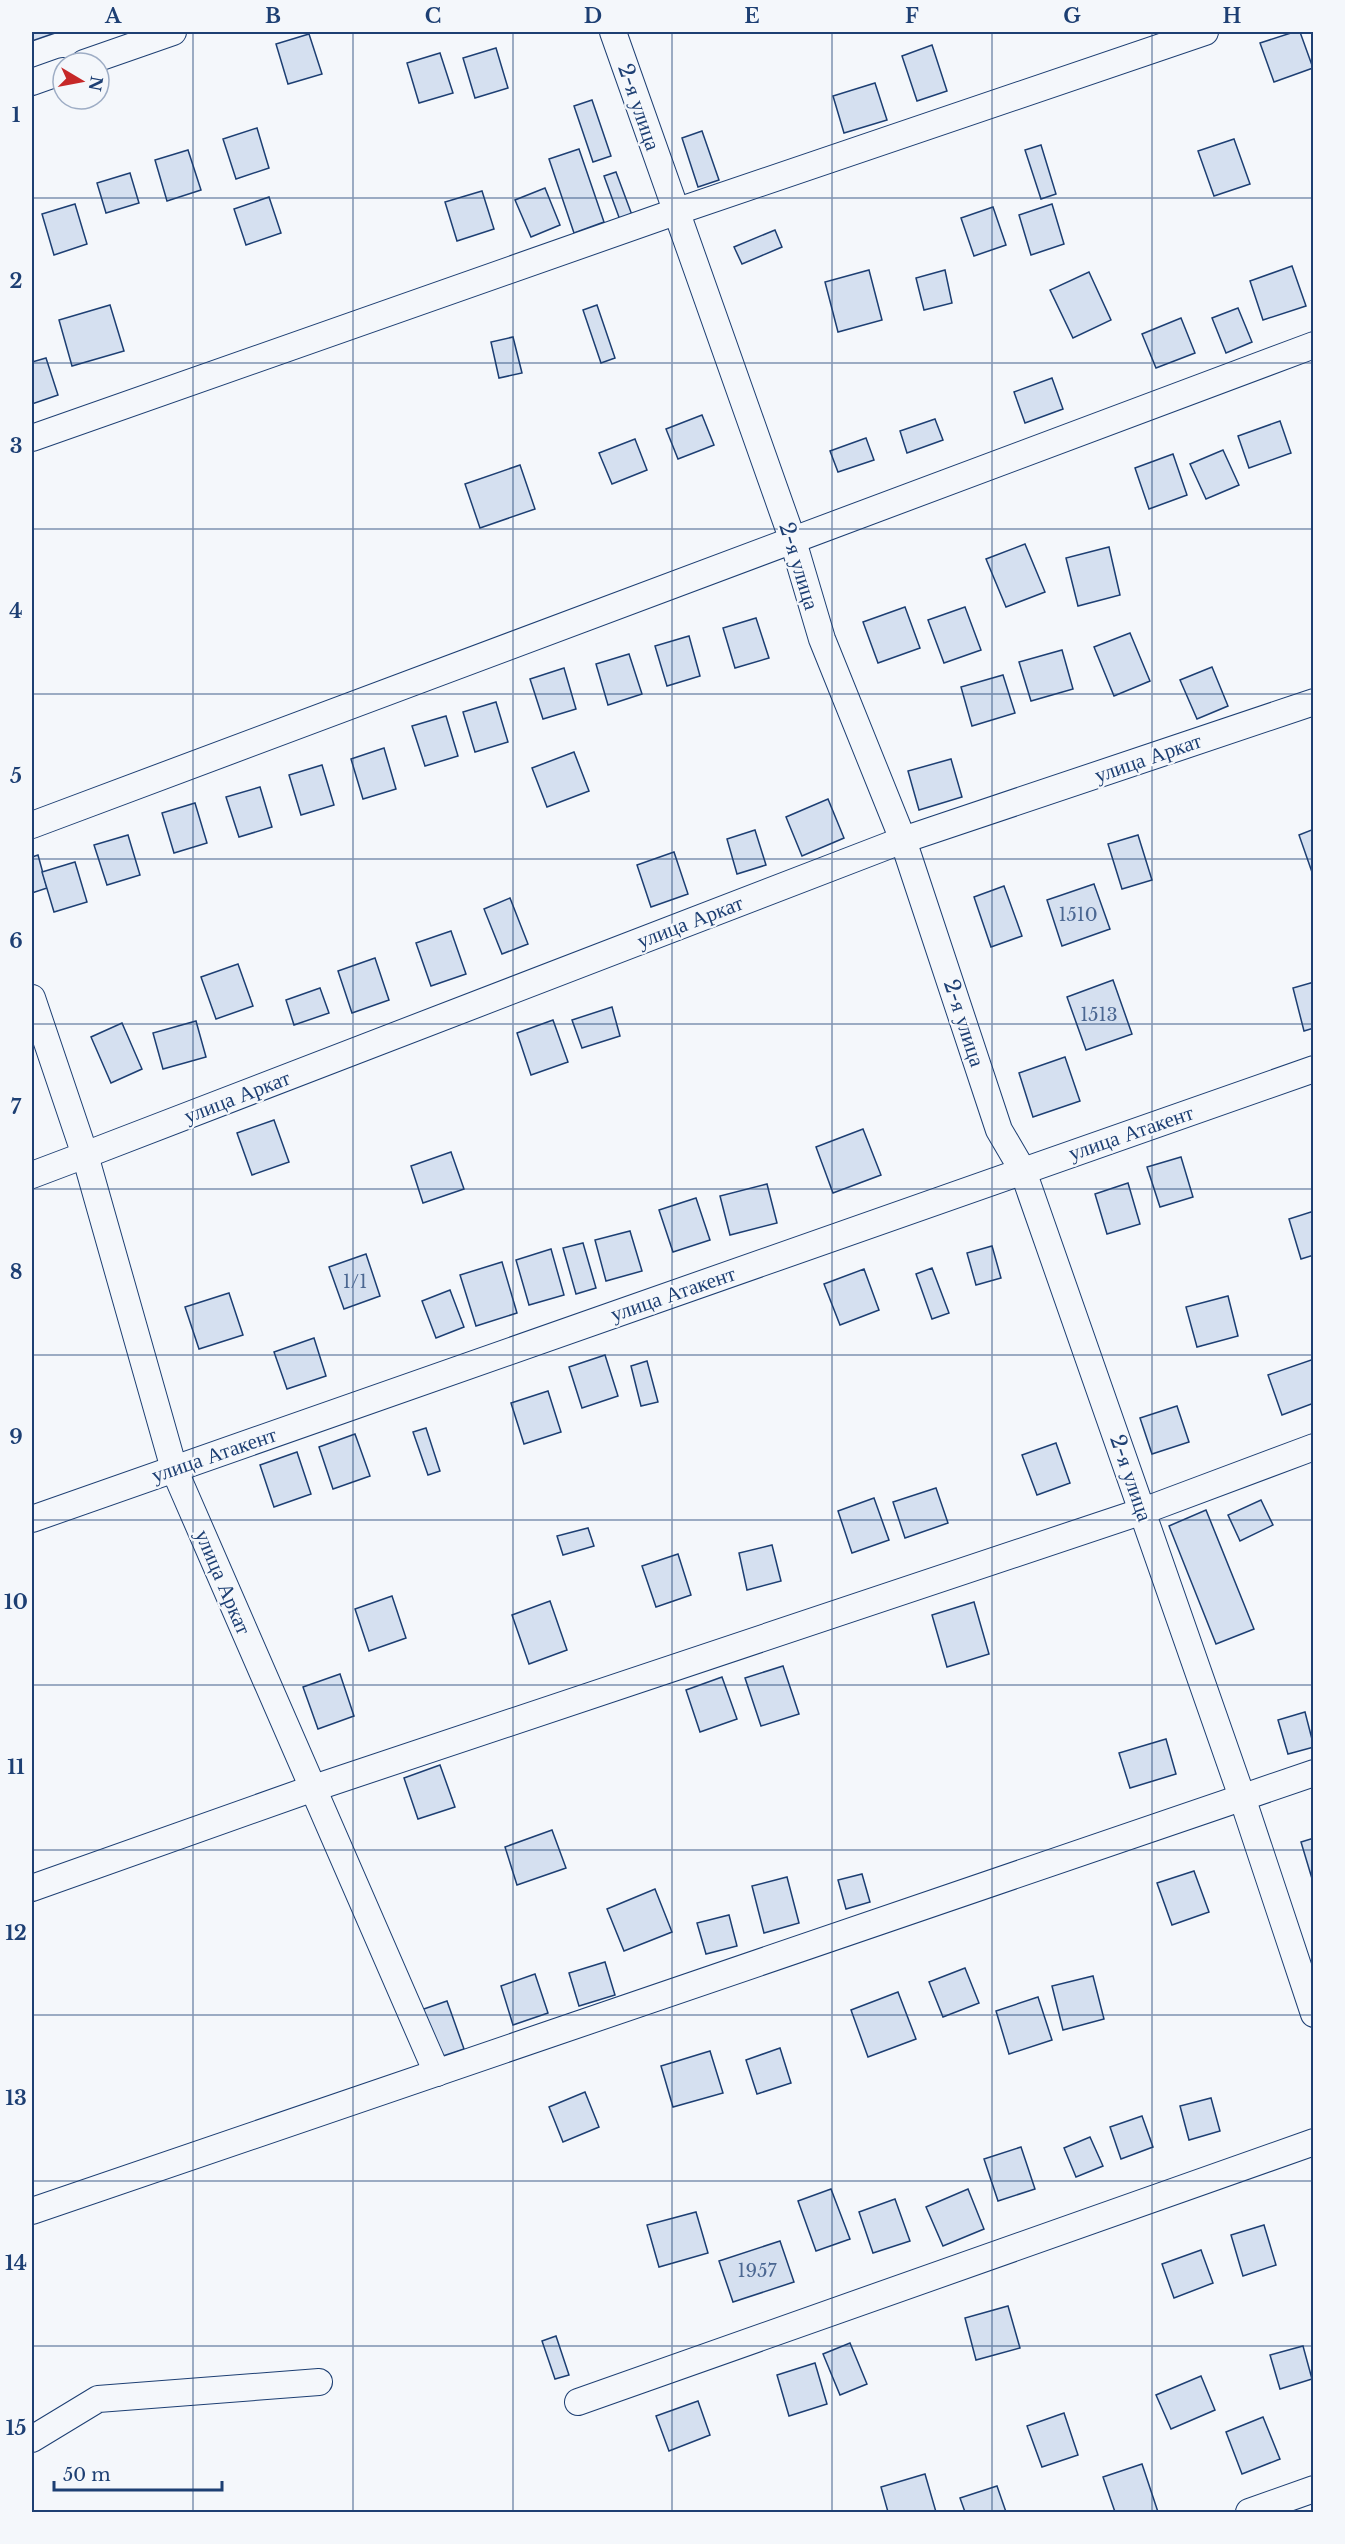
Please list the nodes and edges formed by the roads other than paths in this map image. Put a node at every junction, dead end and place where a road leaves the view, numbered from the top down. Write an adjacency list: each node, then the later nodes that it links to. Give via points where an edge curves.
1 (173, 32): 4 (street)
2 (613, 32): 7 (street, 2-я улица)
3 (1205, 32): 7 (street)
4 (111, 54)
5 (51, 75): 6 (street)
6 (32, 82)
7 (675, 212): 9 (street); 10 (street, 2-я улица)
8 (1314, 345): 10 (street)
9 (32, 438)
10 (793, 541): 12 (street); 13 (street, 2-я улица, via 822,639)
11 (1314, 702): 13 (street, улица Аркат)
12 (32, 825)
13 (903, 840): 16 (street, улица Аркат); 17 (street, 2-я улица, via 999,1130)
14 (32, 998): 16 (street)
15 (1314, 1069): 17 (street, улица Атакент)
16 (85, 1155): 18 (street); 20 (street, улица Аркат)
17 (1023, 1170): 20 (street, улица Атакент); 21 (street, 2-я улица)
18 (32, 1175)
19 (1314, 1447): 21 (street)
20 (174, 1469): 22 (street, улица Атакент); 24 (street, улица Аркат)
21 (1143, 1511): 24 (street); 25 (street, 2-я улица)
22 (32, 1519)
23 (1314, 1773): 25 (street)
24 (311, 1789): 26 (street); 28 (street, улица Аркат)
25 (1242, 1797): 27 (street, 2-я улица); 28 (street)
26 (32, 1888)
27 (1314, 2014)
28 (437, 2073): 30 (street)
29 (1314, 2142): 32 (street)
30 (32, 2211)
31 (319, 2382): 33 (street, via 98,2399)
32 (578, 2402)
33 (32, 2439)
34 (1314, 2489): 35 (street)
35 (1249, 2512)

